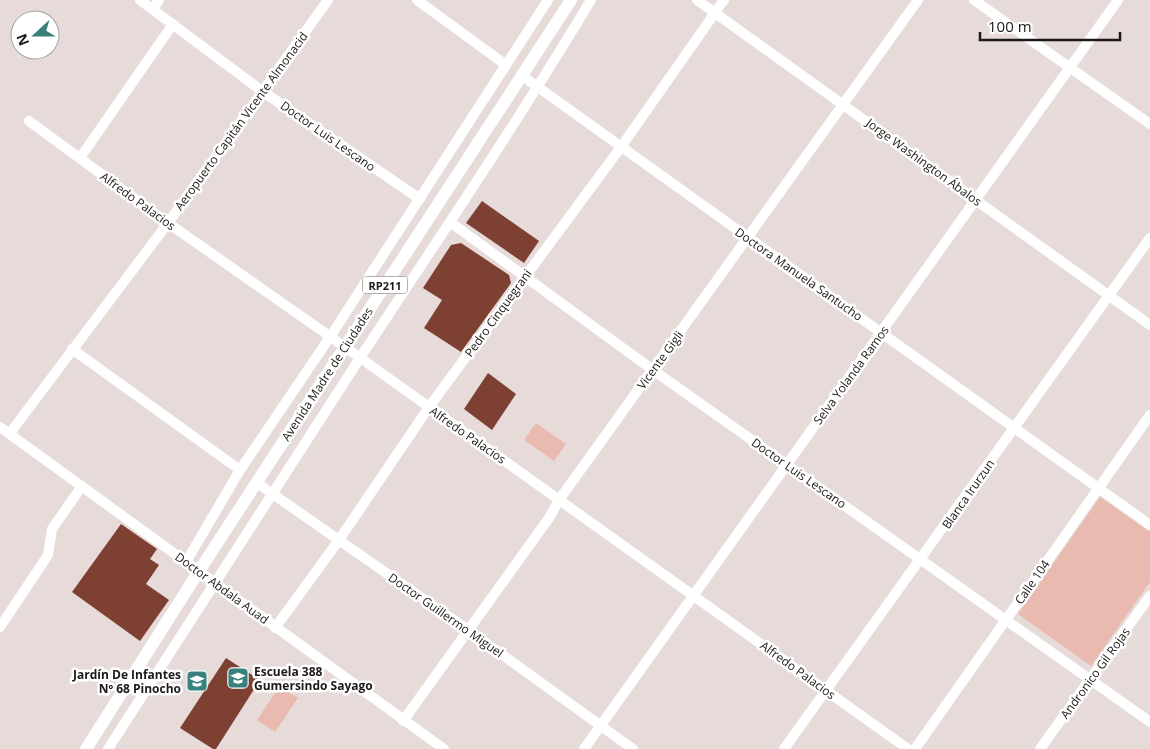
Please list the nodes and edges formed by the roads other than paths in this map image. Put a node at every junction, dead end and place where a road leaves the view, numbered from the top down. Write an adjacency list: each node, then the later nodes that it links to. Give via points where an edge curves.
1 (140, 0): 12 (street, Doctor Luis Lescano)
2 (328, 0): 19 (street, Aeropuerto Capitán Vicente Almonacid)
3 (417, 0): 15 (street)
4 (548, 0): 15 (street)
5 (571, 0): 17 (main road, Avenida Madre de Ciudades / RP211)
6 (591, 0): 18 (street)
7 (697, 0): 13 (street, Jorge Washington Ábalos)
8 (724, 0): 13 (street, Pedro Cinquegrani)
9 (918, 0): 20 (street, Vicente Gigli)
10 (974, 0): 16 (street)
11 (1118, 0): 16 (street, Selva Yolanda Ramos)
12 (156, 4): 14 (street, Doctor Luis Lescano)
13 (715, 13): 20 (street, Jorge Washington Ábalos); 23 (street, Pedro Cinquegrani)
14 (174, 24): 19 (street, Doctor Luis Lescano); 24 (street)
15 (506, 65): 25 (street)
16 (1070, 68): 22 (street); 26 (street, Selva Yolanda Ramos)
17 (521, 75): 18 (street, Doctora Manuela Santucho); 36 (main road, Avenida Madre de Ciudades / RP211)
18 (538, 88): 23 (street, Doctora Manuela Santucho); 27 (street)
19 (262, 90): 25 (street, Doctor Luis Lescano); 28 (street, Aeropuerto Capitán Vicente Almonacid)
20 (843, 104): 26 (street, Jorge Washington Ábalos); 29 (street, Vicente Gigli)
21 (29, 121): 24 (street, Alfredo Palacios)
22 (1150, 124)
23 (621, 147): 29 (street, Doctora Manuela Santucho); 31 (street, Pedro Cinquegrani)
24 (80, 158): 28 (street, Alfredo Palacios)
25 (420, 199): 35 (street)
26 (975, 200): 32 (street, Jorge Washington Ábalos); 34 (street, Selva Yolanda Ramos)
27 (450, 222): 31 (street, Doctor Luis Lescano); 38 (street)
28 (168, 223): 35 (street, Alfredo Palacios); 37 (street, Aeropuerto Capitán Vicente Almonacid)
29 (748, 238): 34 (street, Doctora Manuela Santucho); 39 (street, Vicente Gigli)
30 (1150, 238): 32 (street, Blanca Irurzun)
31 (525, 276): 39 (street, Doctor Luis Lescano); 40 (street, Pedro Cinquegrani)
32 (1109, 296): 33 (street, Jorge Washington Ábalos); 43 (street, Blanca Irurzun)
33 (1150, 325)
34 (881, 332): 43 (street, Doctora Manuela Santucho); 45 (street, Selva Yolanda Ramos)
35 (330, 337): 36 (street, Alfredo Palacios); 46 (street)
36 (345, 347): 38 (street, Alfredo Palacios); 47 (main road, Avenida Madre de Ciudades / RP211)
37 (72, 349): 44 (street, Aeropuerto Capitán Vicente Almonacid); 46 (street)
38 (360, 358): 40 (street, Alfredo Palacios); 50 (street)
39 (653, 370): 45 (street, Doctor Luis Lescano); 51 (street, Vicente Gigli)
40 (429, 407): 51 (street, Alfredo Palacios); 53 (street, Pedro Cinquegrani)
41 (1150, 416): 49 (street, Calle 104)
42 (0, 427): 44 (street, Doctor Abdala Auad)
43 (1015, 428): 49 (street, Doctora Manuela Santucho); 54 (street, Blanca Irurzun)
44 (10, 433): 48 (street, Doctor Abdala Auad)
45 (787, 464): 54 (street, Doctor Luis Lescano); 58 (street, Selva Yolanda Ramos)
46 (240, 470): 55 (street)
47 (256, 483): 50 (street, Doctor Guillermo Miguel); 56 (main road, Avenida Madre de Ciudades / RP211)
48 (82, 486): 55 (street, Doctor Abdala Auad); 61 (street, via 52,529 48,555)
49 (1098, 488): 52 (street, Doctora Manuela Santucho); 60 (street, Calle 104)
50 (272, 494): 53 (street, Doctor Guillermo Miguel); 57 (street)
51 (559, 500): 58 (street, Alfredo Palacios); 63 (street, Vicente Gigli, via 550,518)
52 (1150, 525)
53 (339, 540): 62 (street, Pedro Cinquegrani); 63 (street, Doctor Guillermo Miguel)
54 (921, 559): 60 (street, Doctor Luis Lescano); 65 (street, Blanca Irurzun)
55 (186, 562): 56 (street, Doctor Abdala Auad)
56 (199, 571): 57 (street, Doctor Abdala Auad); 69 (main road, Avenida Madre de Ciudades / RP211)
57 (217, 583): 62 (street, Doctor Abdala Auad); 70 (street)
58 (693, 596): 65 (street, Alfredo Palacios); 68 (street, Selva Yolanda Ramos)
59 (1150, 596): 64 (street, Andronico Gil Rojas)
60 (1006, 619): 64 (street, Doctor Luis Lescano); 76 (street, Calle 104)
61 (0, 628)
62 (276, 628): 66 (street, Doctor Abdala Auad)
63 (468, 630): 66 (street, Vicente Gigli); 68 (street, Doctor Guillermo Miguel)
64 (1090, 679): 67 (street, Doctor Luis Lescano); 77 (street, Andronico Gil Rojas)
65 (826, 691): 74 (street, Blanca Irurzun); 75 (street, Alfredo Palacios)
66 (404, 721): 71 (street, Doctor Abdala Auad)
67 (1150, 722)
68 (600, 725): 72 (street, Selva Yolanda Ramos); 73 (street, Doctor Guillermo Miguel)
69 (86, 749)
70 (108, 749)
71 (444, 749)
72 (584, 749)
73 (633, 749)
74 (784, 749)
75 (908, 749)
76 (915, 749)
77 (1040, 749)

